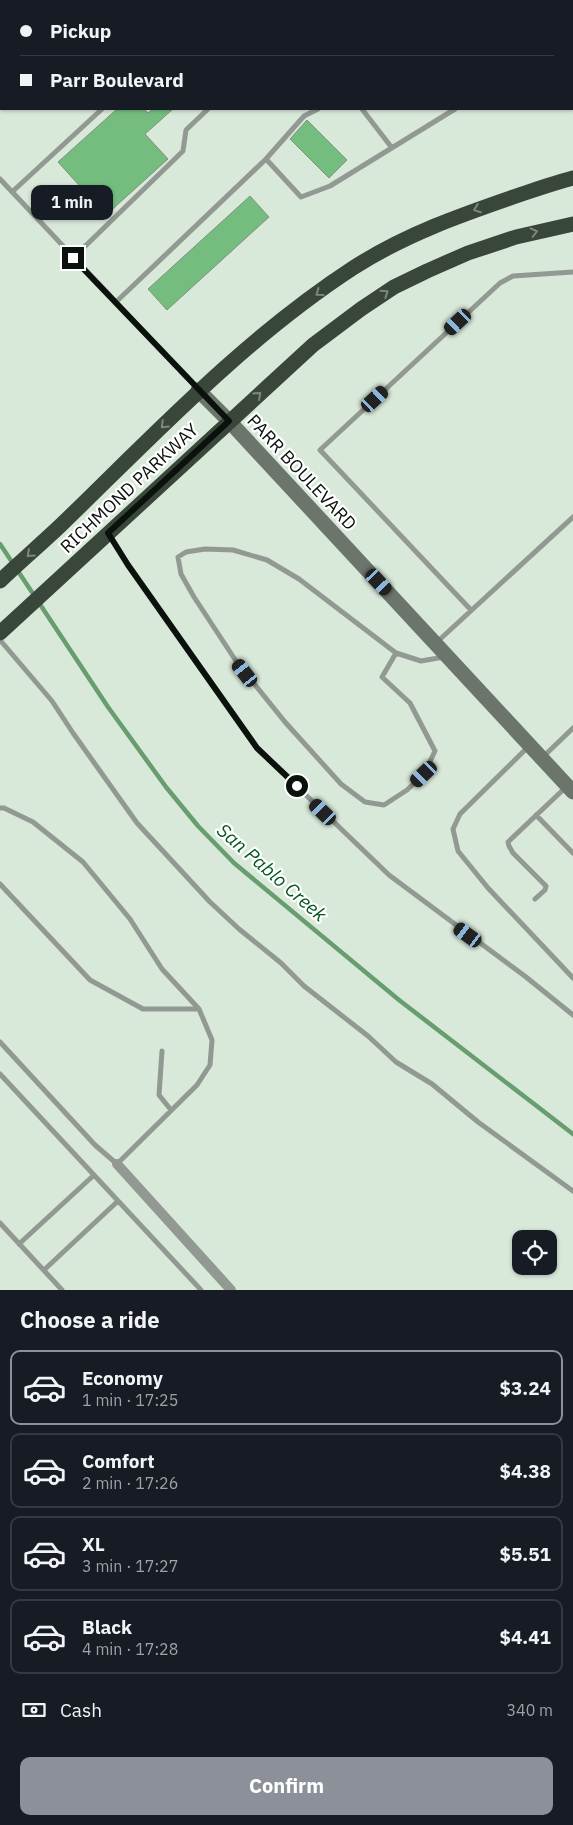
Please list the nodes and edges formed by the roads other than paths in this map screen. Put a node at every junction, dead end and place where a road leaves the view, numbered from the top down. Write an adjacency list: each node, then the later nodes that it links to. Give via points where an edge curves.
1 (101, 110): 10 (lane)
2 (207, 110): 12 (lane, via 186,130 183,151)
3 (316, 110): 7 (lane, via 304,116)
4 (363, 110): 6 (lane)
5 (453, 110): 6 (lane)
6 (392, 148): 7 (lane, via 330,186 302,197)
7 (266, 159): 14 (lane)
8 (573, 178): 15 (highway, RICHMOND PARKWAY, one-way to 15, via 483,206 413,234 354,268 288,315)
9 (0, 179): 10 (lane, PARR BOULEVARD)
10 (12, 192): 12 (lane, PARR BOULEVARD)
11 (573, 224): 16 (highway, RICHMOND PARKWAY, one-way to 11, via 313,345 394,287 484,248)
12 (73, 258): 14 (lane, PARR BOULEVARD)
13 (573, 272): 20 (lane, via 513,276 500,283 320,450)
14 (116, 302): 15 (lane, PARR BOULEVARD)
15 (198, 390): 16 (street, PARR BOULEVARD); 19 (highway, RICHMOND PARKWAY, one-way to 19)
16 (229, 421): 18 (highway, RICHMOND PARKWAY); 23 (street, PARR BOULEVARD)
17 (573, 518): 20 (lane)
18 (108, 533): 21 (highway, RICHMOND PARKWAY); 37 (lane, via 257,748 389,875)
19 (0, 581)
20 (472, 610): 23 (lane)
21 (0, 633)
22 (0, 640): 44 (lane, via 52,701 137,823 210,902 396,1062 432,1084)
23 (435, 643): 25 (street, PARR BOULEVARD)
24 (396, 653): 24 (lane, via 267,560 233,550 196,550 178,557 181,574 202,611 236,661 285,722 341,784 365,802 384,805 424,774 435,750 410,703 382,677); 25 (lane, via 421,661)
25 (447, 656): 27 (street, PARR BOULEVARD)
26 (573, 728): 28 (lane)
27 (530, 745): 28 (street, PARR BOULEVARD); 35 (lane, via 460,814 453,829 458,851)
28 (542, 758): 29 (street, PARR BOULEVARD)
29 (570, 789): 31 (lane)
30 (0, 808): 36 (lane, via 33,822 83,862 130,918 162,969)
31 (536, 816): 32 (lane); 34 (lane, via 508,842 513,853 546,886)
32 (573, 853)
33 (0, 884): 36 (lane, via 90,980 143,1009)
34 (535, 899)
35 (573, 978)
36 (199, 1009): 41 (lane, via 212,1040 210,1064 196,1085)
37 (573, 1015)
38 (0, 1042): 42 (lane, via 95,1145)
39 (162, 1051): 41 (lane, via 158,1095)
40 (0, 1074): 43 (lane)
41 (171, 1110): 42 (lane)
42 (117, 1164): 51 (street)
43 (94, 1175): 45 (lane); 47 (lane)
44 (573, 1191)
45 (118, 1201): 48 (lane); 50 (lane)
46 (0, 1223): 47 (lane)
47 (19, 1244): 48 (lane)
48 (44, 1270): 49 (lane)
49 (62, 1290)
50 (200, 1290)
51 (231, 1290)

